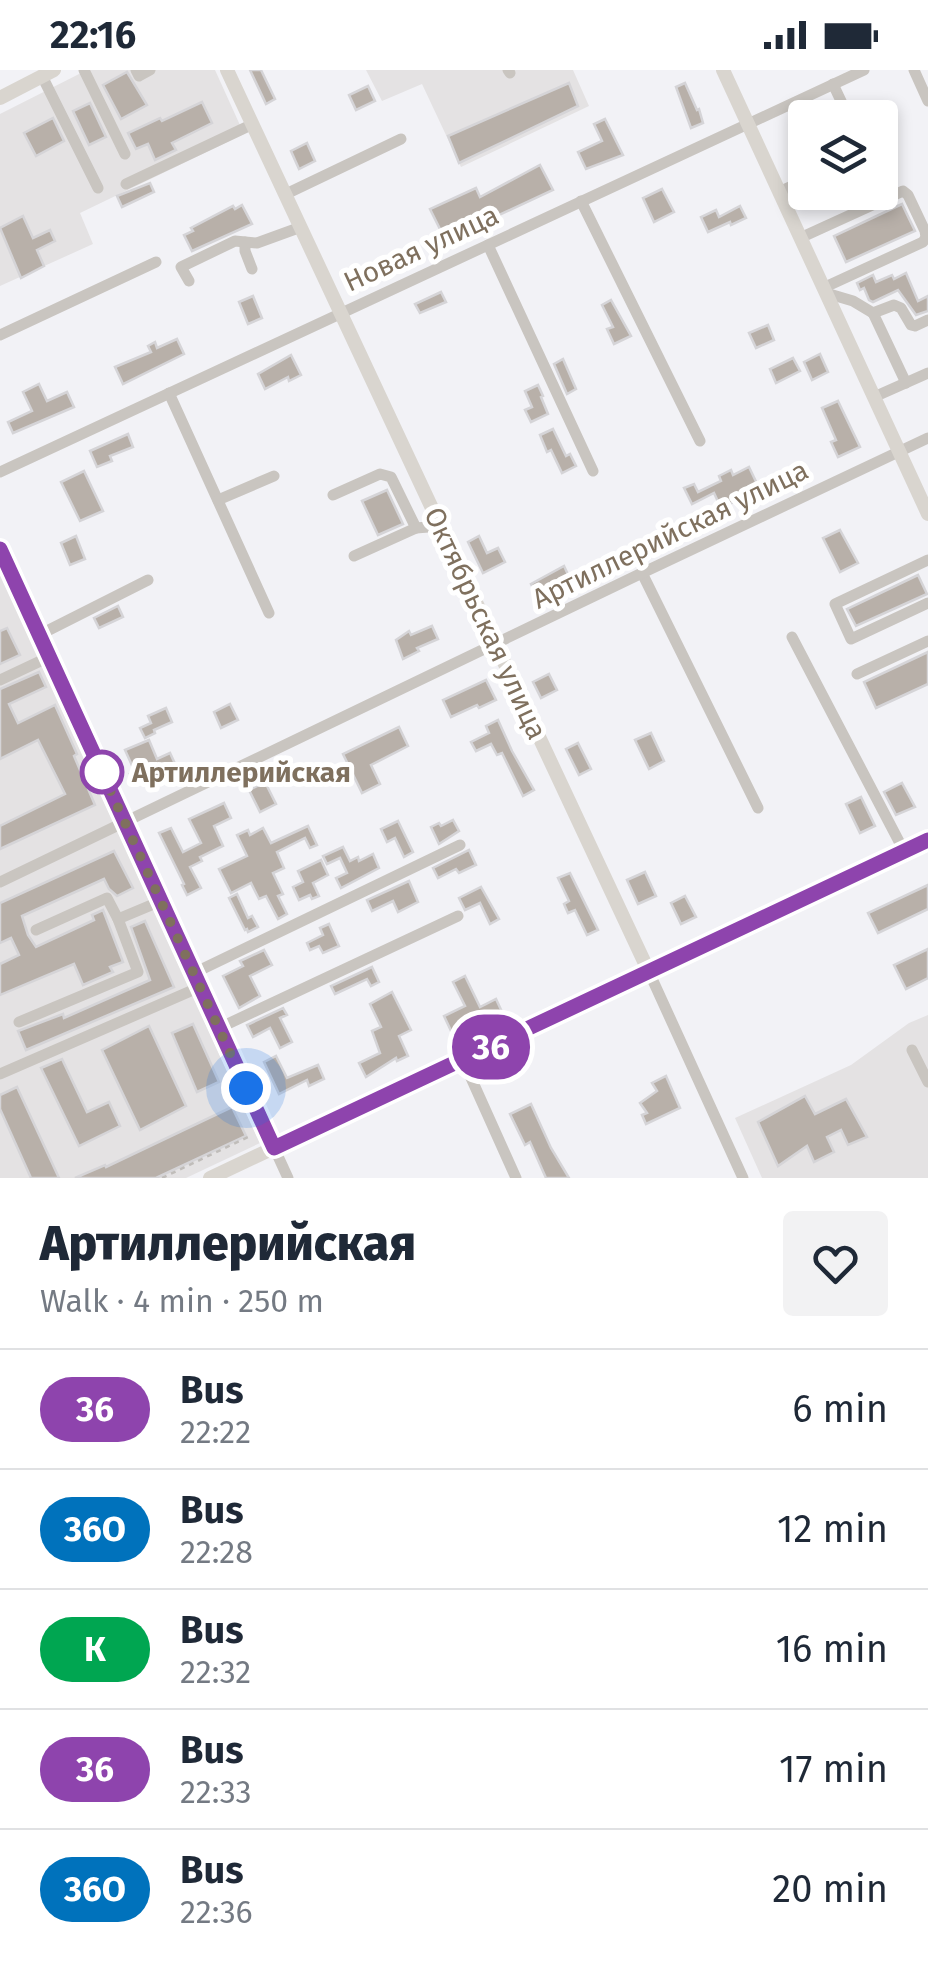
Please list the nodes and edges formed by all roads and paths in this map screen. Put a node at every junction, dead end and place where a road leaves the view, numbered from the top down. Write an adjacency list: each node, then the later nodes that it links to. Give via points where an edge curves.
1 (84, 70): 16 (street)
2 (136, 70): 3 (street, via 139,76)
3 (150, 70)
4 (227, 70): 13 (main road, Октябрьская улица)
5 (723, 70): 14 (main road)
6 (864, 70): 9 (street, Новая улица)
7 (914, 70): 12 (street)
8 (48, 73): 10 (main road); 18 (street)
9 (833, 84): 11 (street); 14 (street, Новая улица)
10 (0, 98)
11 (841, 100)
12 (928, 101)
13 (253, 124): 17 (street); 21 (main road, Октябрьская улица)
14 (748, 124): 20 (main road); 22 (street, Новая улица)
15 (401, 139): 21 (street)
16 (125, 154)
17 (126, 184)
18 (98, 188)
19 (788, 188): 20 (street)
20 (779, 192): 24 (main road)
21 (286, 194): 23 (main road, Октябрьская улица)
22 (581, 202): 26 (street, Новая улица); 40 (street)
23 (301, 227): 25 (street); 31 (main road, Октябрьская улица)
24 (800, 238): 30 (main road); 30 (street, via 903,192 925,231 923,242)
25 (245, 242): 28 (street); 29 (street, via 181,267)
26 (488, 245): 31 (street, Новая улица); 42 (street)
27 (156, 262): 34 (street)
28 (252, 269)
29 (189, 281)
30 (825, 291): 32 (street); 38 (main road)
31 (342, 313): 37 (street, Новая улица); 48 (main road, Октябрьская улица)
32 (874, 313): 33 (street, via 894,305 911,325); 36 (street)
33 (928, 320)
34 (0, 336)
35 (928, 373): 36 (street)
36 (906, 383): 38 (street)
37 (169, 394): 43 (street, Новая улица); 46 (street)
38 (874, 398): 41 (main road)
39 (928, 438): 41 (street, Артиллерийская улица)
40 (700, 441)
41 (900, 452): 47 (main road); 54 (street, Артиллерийская улица)
42 (594, 470)
43 (0, 472)
44 (274, 476): 46 (street)
45 (333, 495): 49 (street, via 380,474 391,477)
46 (218, 500): 57 (street)
47 (928, 514)
48 (441, 526): 49 (street); 61 (main road, Октябрьская улица)
49 (416, 528): 51 (street)
50 (0, 550): 53 (street)
51 (354, 556)
52 (928, 560): 56 (street, via 835,604 851,639)
53 (4, 568): 58 (street)
54 (642, 573): 61 (street, Артиллерийская улица); 65 (street)
55 (148, 580): 58 (street)
56 (928, 604)
57 (269, 613)
58 (39, 635): 62 (street)
59 (792, 638): 69 (street)
60 (928, 641): 63 (street)
61 (496, 645): 66 (street, Артиллерийская улица); 75 (main road, Октябрьская улица)
62 (49, 657): 64 (street); 66 (street)
63 (858, 674)
64 (0, 680)
65 (758, 808)
66 (125, 823): 70 (street, Артиллерийская улица); 71 (street)
67 (928, 840): 69 (main road)
68 (460, 845): 76 (street)
69 (904, 852): 75 (main road)
70 (0, 882)
71 (161, 901): 73 (street); 76 (street)
72 (458, 916): 79 (street)
73 (118, 919): 74 (street, via 108,898); 78 (street, via 138,972)
74 (36, 930)
75 (649, 972): 81 (main road); 90 (street, Октябрьская улица)
76 (194, 973): 77 (street)
77 (200, 988): 79 (street); 82 (street)
78 (19, 1022)
79 (219, 1028): 85 (street)
80 (912, 1050): 83 (street)
81 (463, 1060): 85 (main road); 89 (street)
82 (0, 1074)
83 (928, 1082)
84 (248, 1137): 86 (path)
85 (274, 1148): 87 (main road); 88 (street)
86 (162, 1178)
87 (210, 1178)
88 (288, 1178)
89 (516, 1178)
90 (744, 1178)

